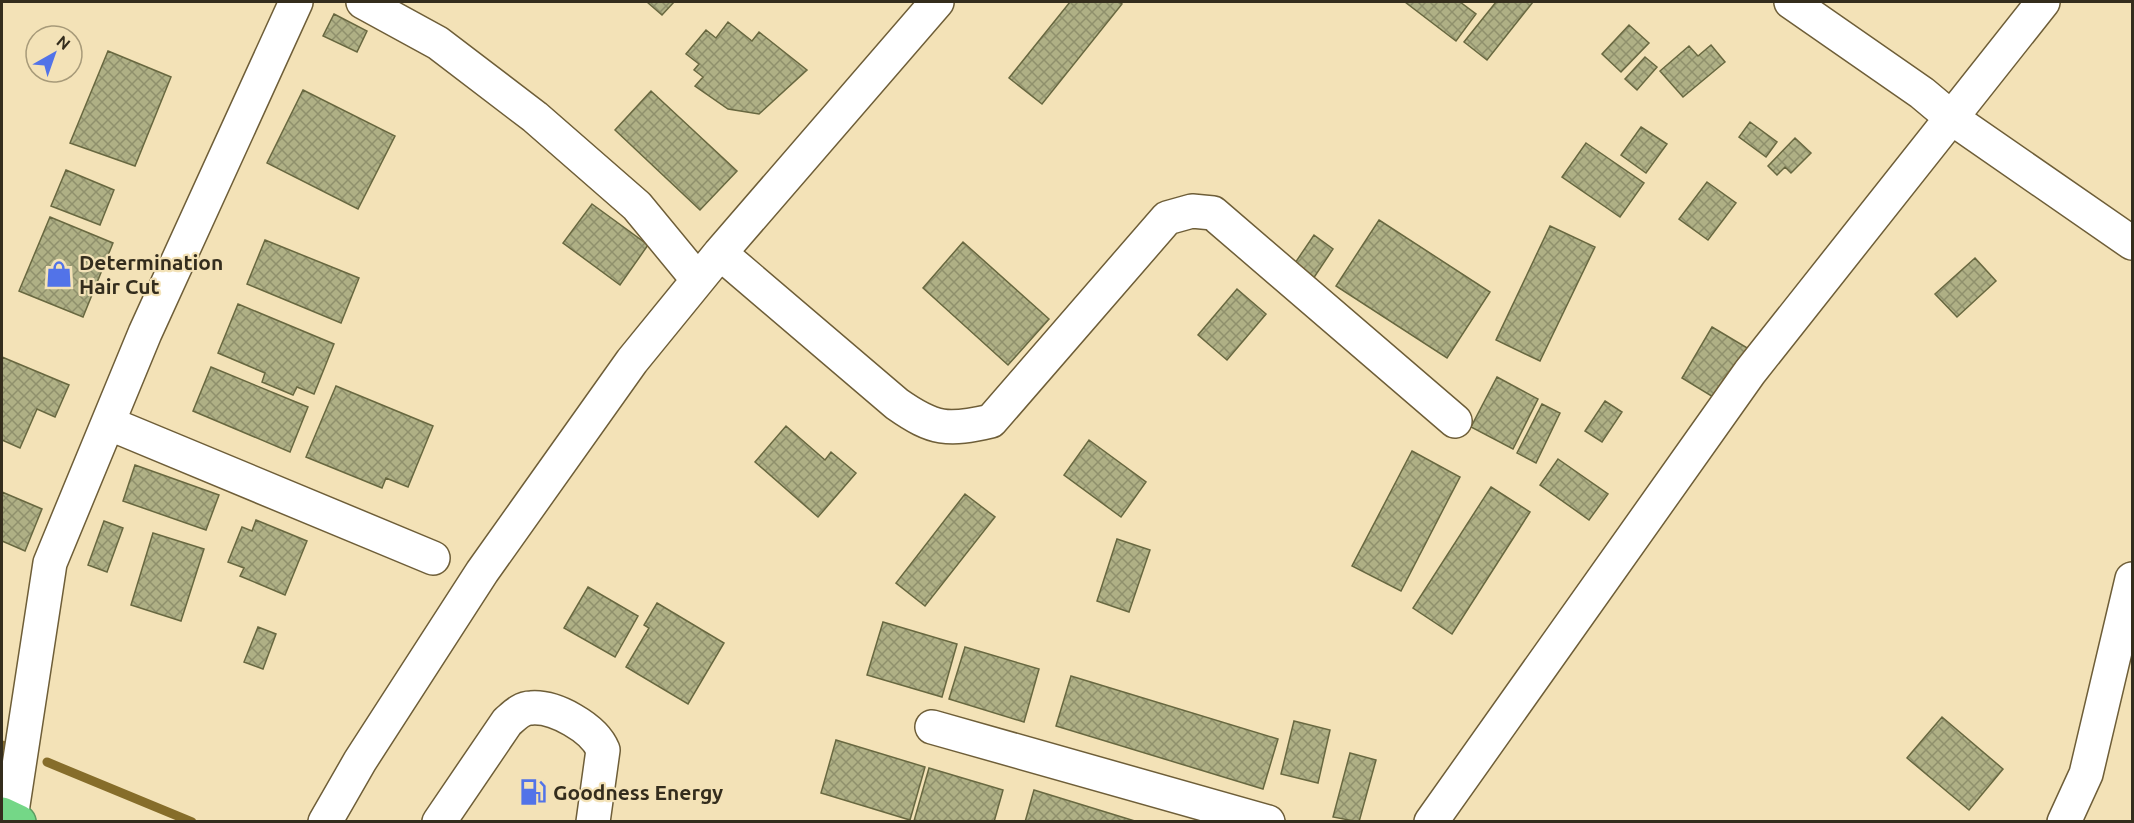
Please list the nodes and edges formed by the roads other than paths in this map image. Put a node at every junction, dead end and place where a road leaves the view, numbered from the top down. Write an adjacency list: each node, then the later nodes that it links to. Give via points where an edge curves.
1 (296, 2): 11 (street)
2 (363, 2): 9 (street, via 438,43 536,117 637,206)
3 (937, 2): 8 (street)
4 (1791, 2): 6 (street)
5 (2043, 2): 6 (street)
6 (1953, 119): 7 (street); 20 (street, via 1750,372)
7 (2133, 243)
8 (720, 253): 9 (street); 10 (street, via 897,404 921,421 956,429 991,422 1167,218 1192,211 1213,213)
9 (698, 280): 17 (street, via 632,360 482,572)
10 (1455, 421)
11 (108, 423): 12 (street); 15 (street, via 50,563)
12 (433, 558)
13 (2133, 579): 21 (street, via 2086,774)
14 (932, 727): 19 (street)
15 (10, 818)
16 (449, 819): 18 (street, via 507,722 532,707 566,716 598,739 603,750)
17 (325, 822)
18 (593, 822)
19 (1268, 822)
20 (1431, 822)
21 (2064, 822)

